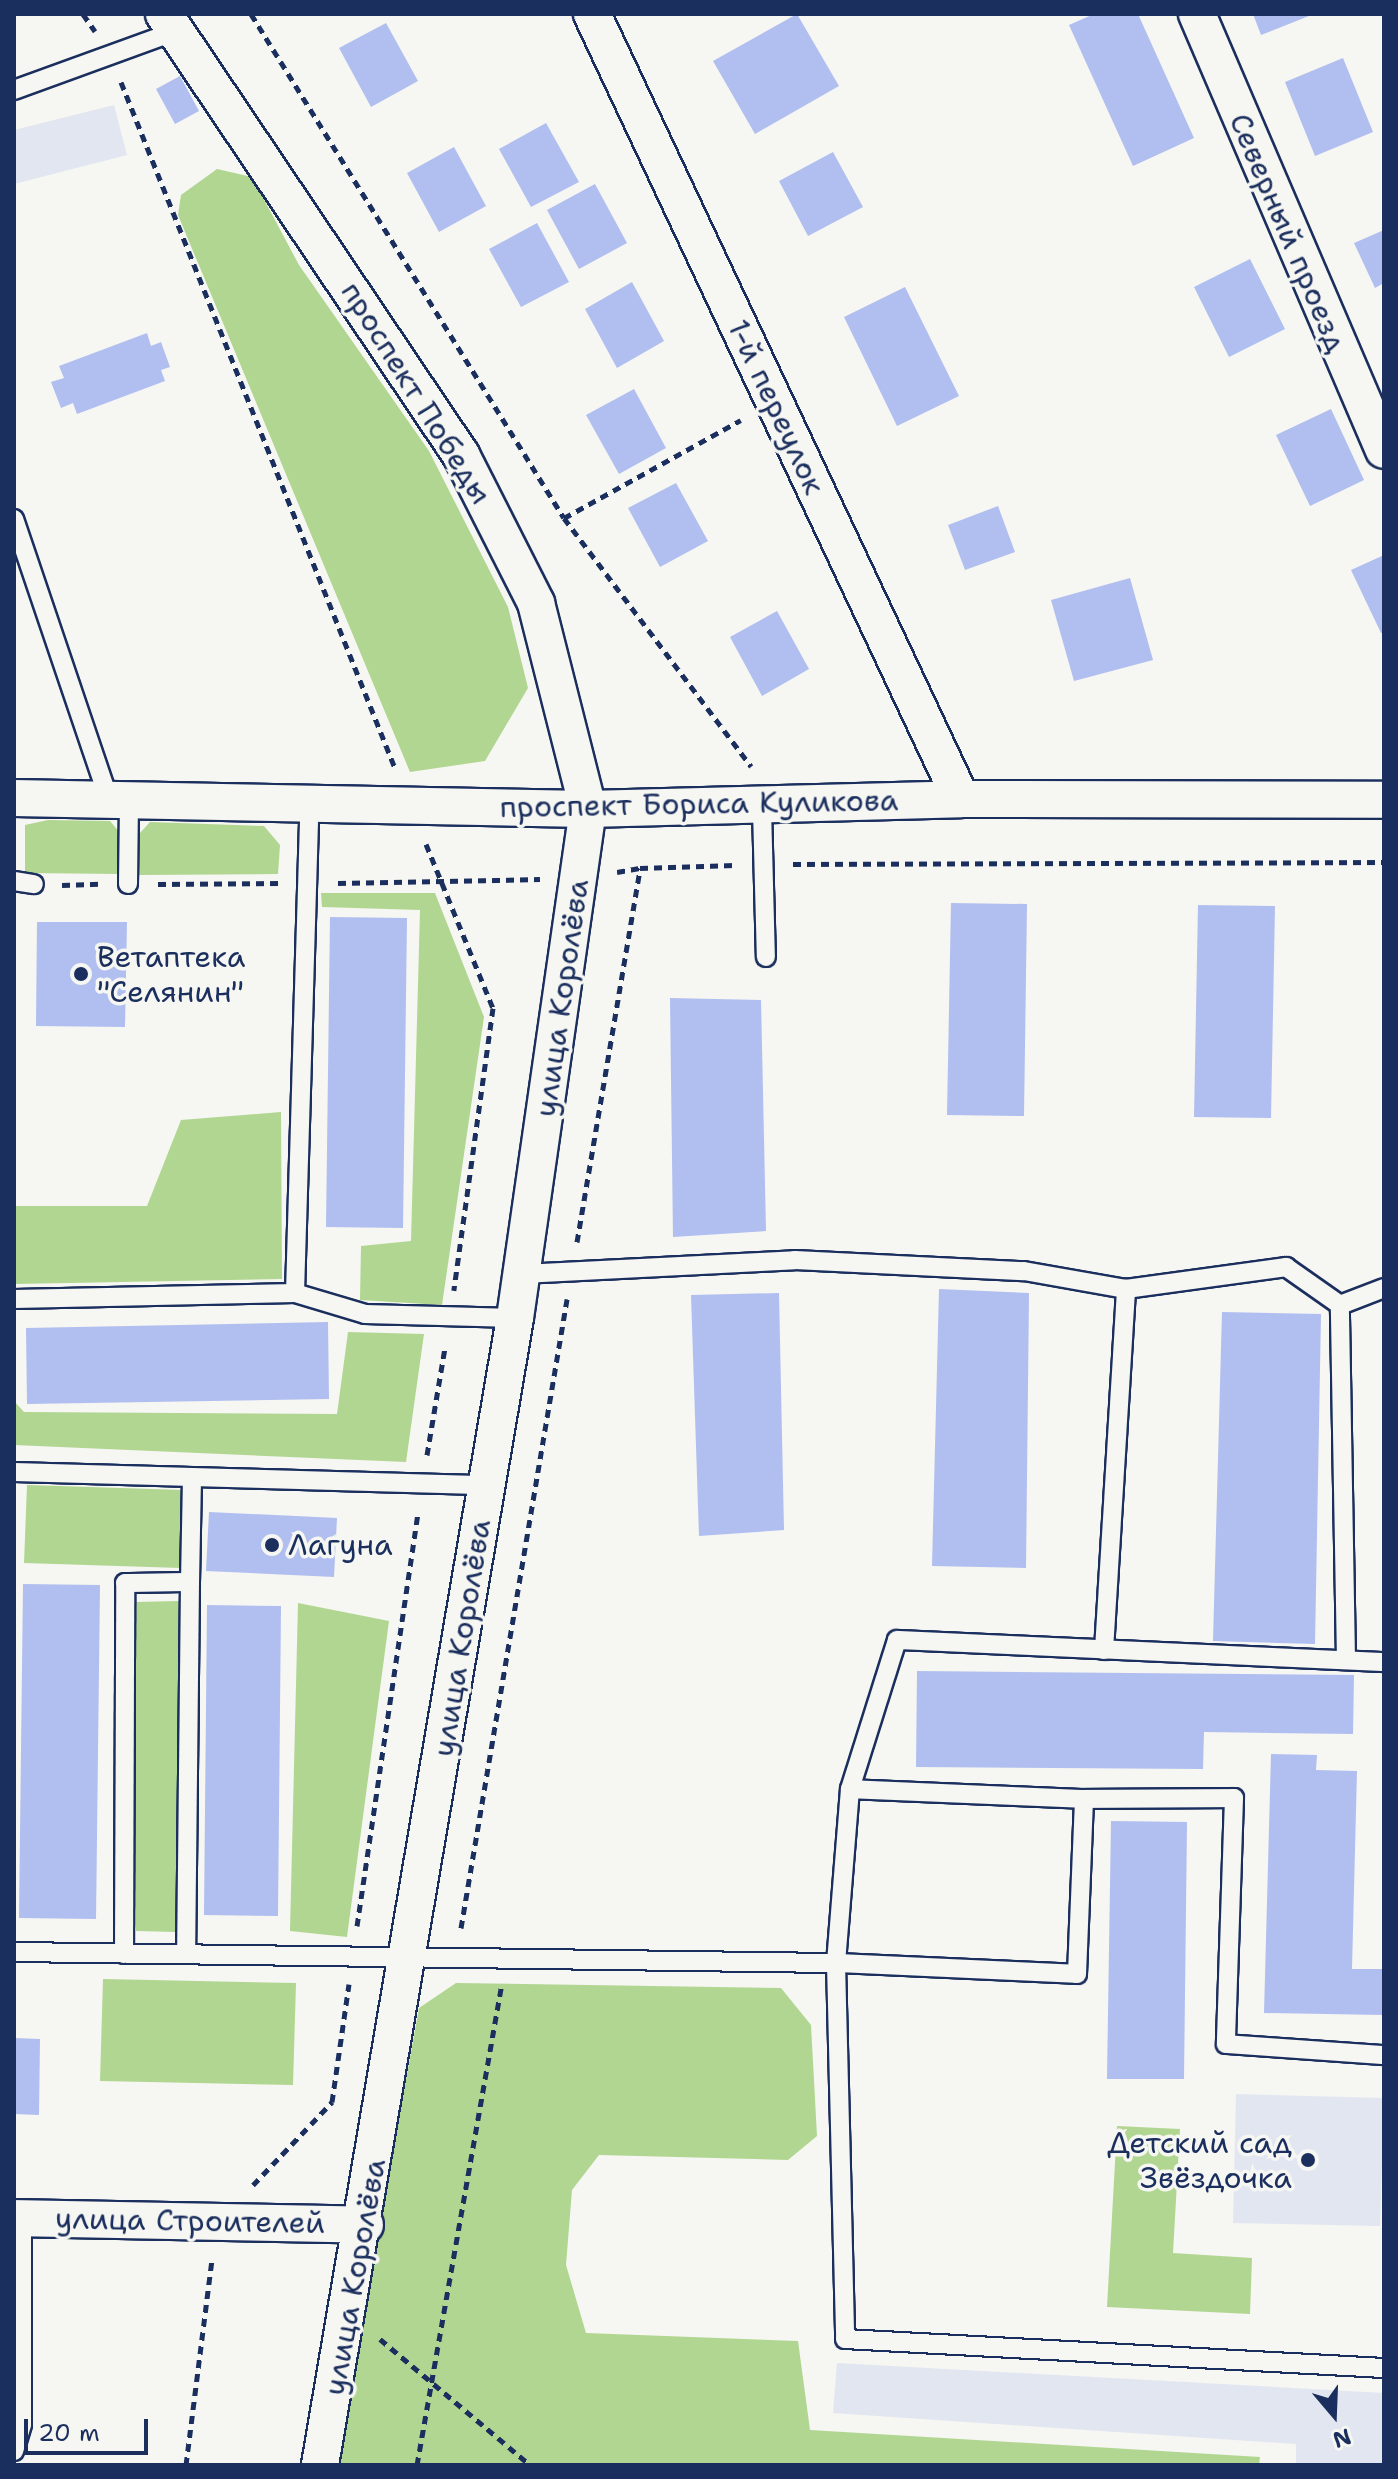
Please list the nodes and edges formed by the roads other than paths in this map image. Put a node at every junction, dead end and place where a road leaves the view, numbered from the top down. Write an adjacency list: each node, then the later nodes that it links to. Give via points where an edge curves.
1 (592, 14): 9 (street, 1-й переулок)
2 (1197, 14): 5 (street, Северный проезд)
3 (170, 23): 4 (lane, via 107,55); 12 (street, проспект Победы, via 461,455 536,603)
4 (14, 90)
5 (1384, 450)
6 (14, 519): 8 (lane)
7 (14, 798): 8 (street, проспект Бориса Куликова)
8 (119, 798): 11 (street, проспект Бориса Куликова); 16 (lane)
9 (961, 799): 10 (street, проспект Бориса Куликова); 13 (street, проспект Бориса Куликова)
10 (1384, 800)
11 (310, 802): 12 (street, проспект Бориса Куликова); 21 (lane)
12 (588, 809): 13 (street, проспект Бориса Куликова); 18 (street, улица Королёва)
13 (762, 809): 17 (lane)
14 (14, 881): 15 (lane)
15 (34, 884)
16 (128, 884)
17 (766, 957)
18 (522, 1274): 20 (lane, via 795,1260 1024,1271); 24 (street, улица Королёва)
19 (1384, 1288): 23 (lane)
20 (1126, 1289): 23 (lane, via 1286,1267); 29 (lane)
21 (295, 1293): 22 (lane); 24 (lane, via 365,1314)
22 (14, 1299)
23 (1340, 1305): 30 (lane)
24 (515, 1318): 27 (street, улица Королёва)
25 (14, 1472): 26 (lane)
26 (192, 1478): 27 (lane); 28 (lane)
27 (487, 1485): 37 (street, улица Королёва)
28 (190, 1582): 35 (lane); 36 (lane, via 125,1583)
29 (1104, 1650): 30 (lane); 32 (lane, via 897,1640)
30 (1346, 1660): 31 (lane)
31 (1384, 1662)
32 (850, 1789): 33 (lane); 38 (lane)
33 (1084, 1799): 38 (lane, via 1077,1974); 39 (lane, via 1234,1798 1226,2044)
34 (14, 1952): 36 (lane)
35 (186, 1953): 36 (lane); 37 (lane)
36 (124, 1954)
37 (410, 1962): 38 (lane); 41 (street, улица Королёва)
38 (836, 1963): 42 (lane, via 845,2339)
39 (1384, 2055)
40 (18, 2218): 41 (street, улица Строителей); 43 (lane, via 22,2424)
41 (365, 2225): 44 (street, улица Королёва)
42 (1384, 2368)
43 (14, 2451)
44 (320, 2465)

